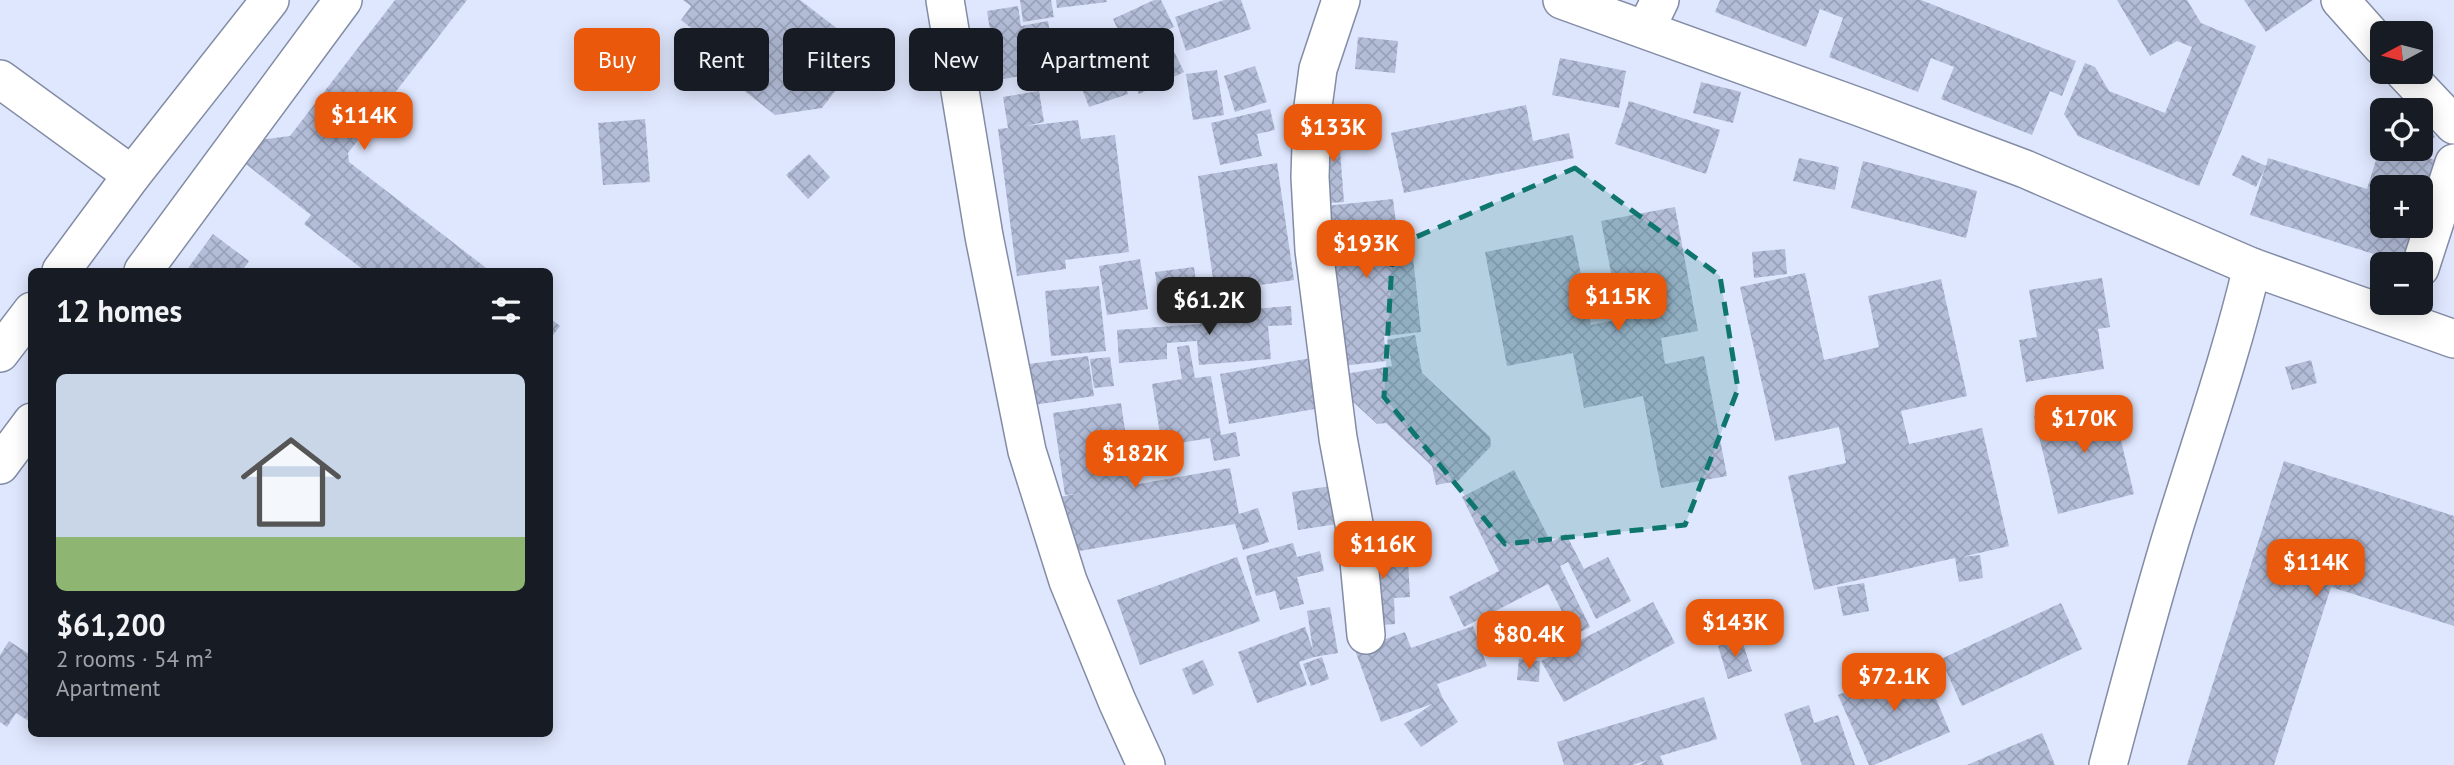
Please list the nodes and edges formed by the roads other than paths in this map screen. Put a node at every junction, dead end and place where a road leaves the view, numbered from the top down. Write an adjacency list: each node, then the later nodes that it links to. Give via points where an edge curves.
1 (270, 0): 13 (street)
2 (343, 0): 17 (street)
3 (945, 0): 26 (street, via 984,236 1027,451 1068,581)
4 (1341, 0): 25 (street, via 1318,69 1310,177 1314,250 1338,438 1357,540)
5 (1562, 0): 7 (street)
6 (2340, 0): 8 (street)
7 (1653, 15): 15 (street)
8 (2370, 34)
9 (0, 79): 13 (street)
10 (2415, 84): 11 (street)
11 (2454, 125)
12 (2454, 163): 14 (street)
13 (132, 175): 16 (street)
14 (2425, 252)
15 (2252, 267): 18 (street); 27 (street)
16 (63, 268)
17 (145, 268)
18 (2370, 301)
19 (2411, 315): 21 (street)
20 (28, 316): 22 (street)
21 (2454, 339)
22 (0, 353)
23 (28, 427): 24 (street)
24 (0, 465)
25 (1366, 635)
26 (1146, 765)
27 (2108, 765)

